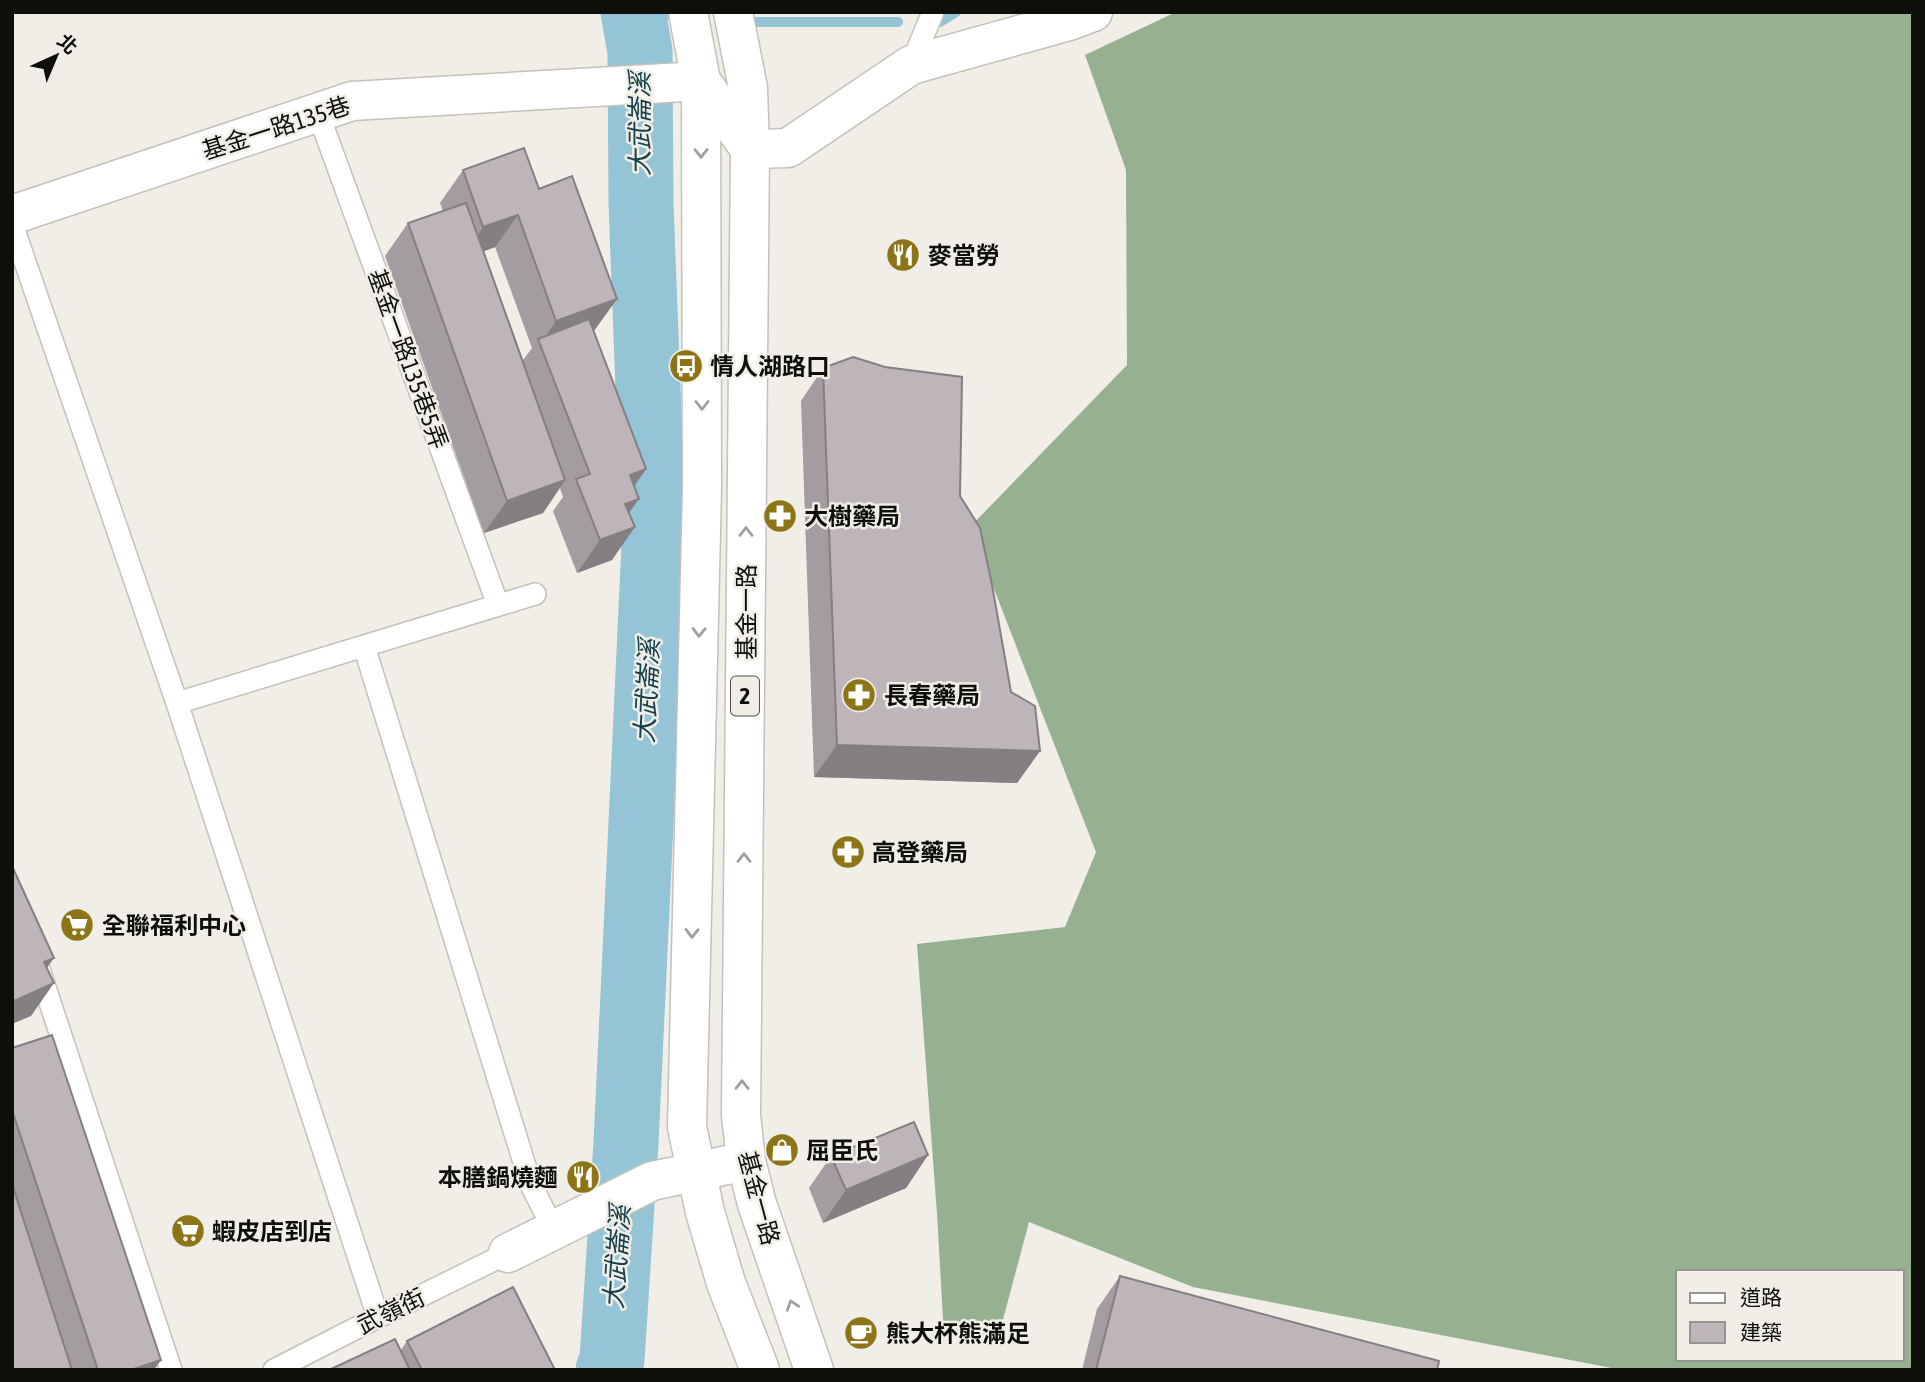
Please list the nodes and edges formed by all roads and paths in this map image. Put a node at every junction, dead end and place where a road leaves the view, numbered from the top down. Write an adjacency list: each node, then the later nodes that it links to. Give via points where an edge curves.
1 (688, 12): 6 (main road, 基金一路 / 2)
2 (733, 12): 8 (main road, 基金一路 / 2, via 748,88)
3 (933, 12): 5 (lane)
4 (1093, 12): 5 (main road)
5 (911, 65): 8 (main road, via 788,148)
6 (684, 83): 7 (main road, 基金一路135巷, via 352,101); 8 (main road); 17 (main road, 基金一路 / 2, one-way to 17, via 702,488 687,1127)
7 (318, 113): 9 (main road, 基金一路135巷); 12 (lane, 基金一路135巷5弄)
8 (750, 149): 16 (main road, 基金一路 / 2, one-way to 8, via 741,1101)
9 (12, 215)
10 (12, 224): 14 (lane)
11 (535, 594): 12 (lane)
12 (498, 605): 13 (lane)
13 (364, 646): 14 (lane); 18 (lane, via 531,1185)
14 (177, 703): 20 (lane)
15 (32, 951): 21 (lane, via 56,1043)
16 (746, 1161): 17 (main road); 24 (main road, 基金一路 / 2, one-way to 16)
17 (698, 1172): 18 (main road, via 652,1181); 23 (main road, 基金一路 / 2, via 726,1283)
18 (554, 1230): 19 (main road)
19 (508, 1253): 20 (lane, 武嶺街)
20 (378, 1317): 22 (lane, 武嶺街)
21 (171, 1370)
22 (274, 1370)
23 (760, 1370)
24 (814, 1370)

